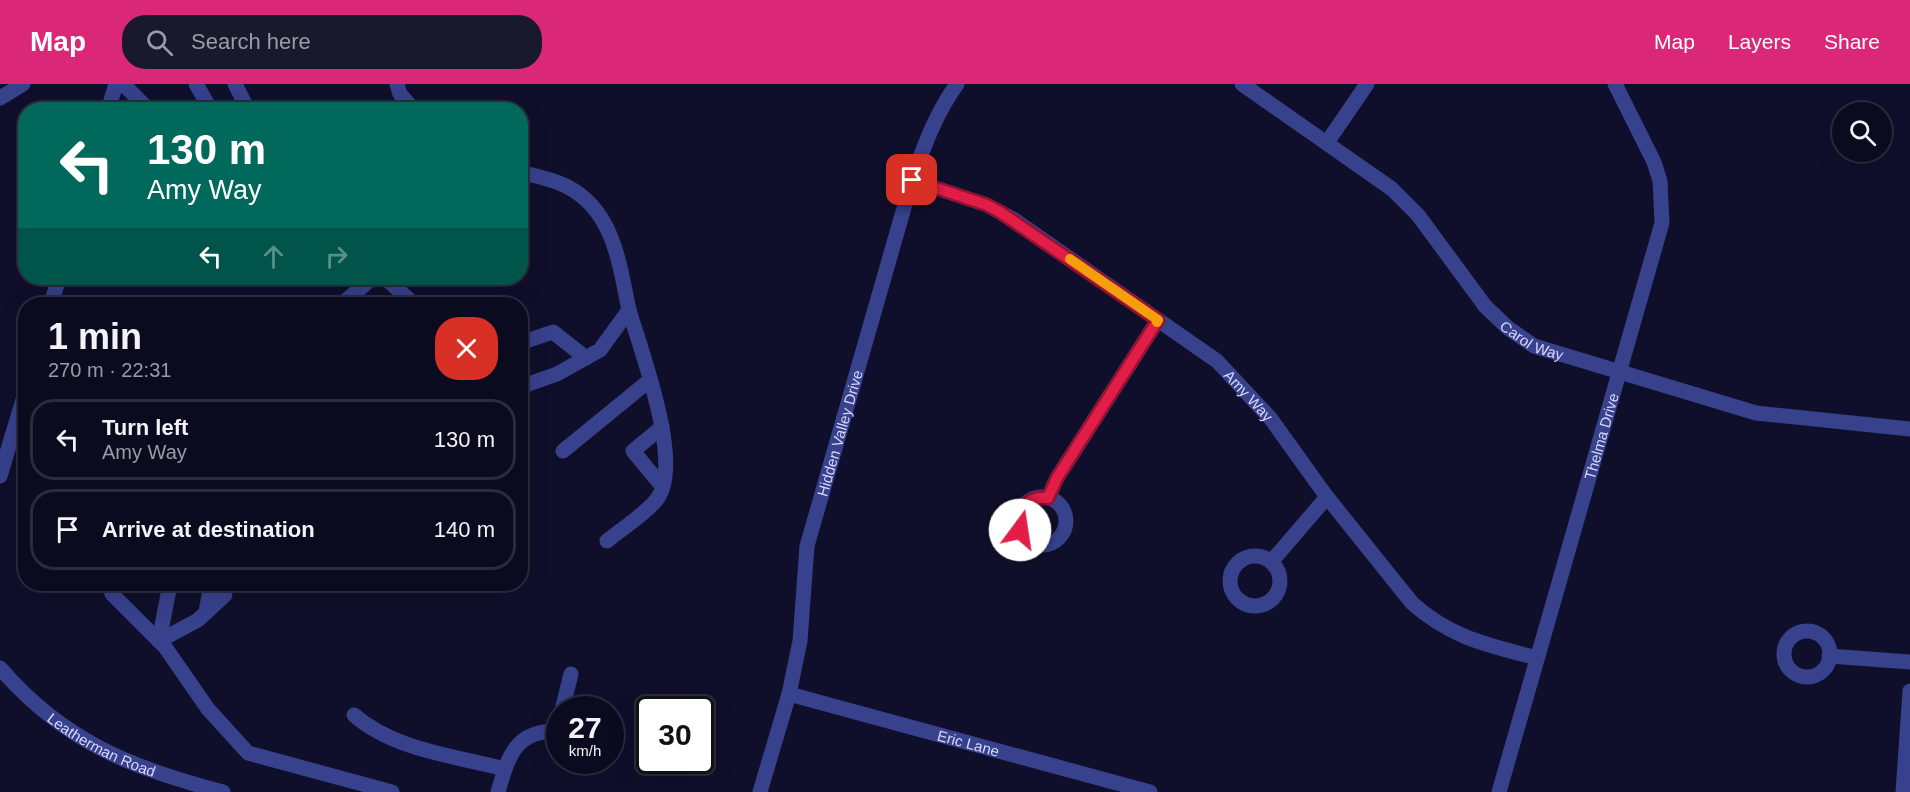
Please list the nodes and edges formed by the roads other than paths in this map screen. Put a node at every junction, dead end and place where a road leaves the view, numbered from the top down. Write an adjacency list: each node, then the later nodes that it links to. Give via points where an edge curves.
1 (23, 84): 11 (street)
2 (116, 84): 12 (street)
3 (123, 84): 13 (street)
4 (196, 84): 14 (street)
5 (235, 84): 15 (street)
6 (397, 84): 16 (street)
7 (957, 84): 19 (street, Hidden Valley Drive, via 944,102)
8 (1242, 84): 17 (street, Carol Way)
9 (1366, 84): 17 (street)
10 (1615, 84): 28 (street, Thelma Drive, via 1654,162 1662,201 1662,223)
11 (0, 98)
12 (110, 102)
13 (141, 102)
14 (206, 102)
15 (244, 102)
16 (407, 102)
17 (1328, 141): 28 (street, Carol Way, via 1392,189 1418,214 1485,306 1508,328 1534,346)
18 (528, 174): 24 (street, via 566,186 597,209 615,243)
19 (912, 180): 25 (street, Amy Way, via 987,205 1013,219); 53 (street, Hidden Valley Drive, via 807,546 800,641)
20 (364, 285): 22 (street)
21 (392, 285): 23 (street)
22 (350, 297)
23 (404, 297)
24 (629, 310): 27 (street, via 600,350); 29 (street)
25 (1158, 320): 37 (street, Amy Way, via 1217,361 1252,396); 38 (street)
26 (528, 340): 27 (street, via 553,332)
27 (586, 358): 30 (street)
28 (1619, 374): 33 (street, Carol Way, via 1756,413); 48 (street, Thelma Drive)
29 (650, 380): 32 (street); 34 (street)
30 (528, 385)
31 (18, 417): 35 (street)
32 (662, 427): 36 (street, via 667,460); 36 (street, via 633,451)
33 (1910, 429)
34 (563, 451)
35 (0, 477)
36 (662, 485): 39 (street, via 658,499)
37 (1327, 497): 40 (street); 48 (street, Amy Way, via 1412,603 1428,617 1464,638)
38 (1048, 498)
39 (607, 541)
40 (1272, 562)
41 (112, 591): 46 (street)
42 (169, 591): 46 (street)
43 (210, 591): 45 (street)
44 (225, 595): 45 (street)
45 (206, 612): 46 (street)
46 (159, 640): 59 (street, via 208,709 248,753)
47 (1829, 656): 49 (street)
48 (1537, 658): 63 (street, Thelma Drive)
49 (1910, 662)
50 (0, 668): 58 (street, Leatherman Road, via 34,704 81,740 163,776)
51 (571, 674): 54 (street)
52 (1910, 690): 64 (street)
53 (789, 694): 61 (street, Hidden Valley Drive); 62 (street, Eric Lane)
54 (565, 696)
55 (354, 714): 57 (street, via 376,732 400,742)
56 (546, 731): 57 (street, via 539,731 510,751)
57 (505, 769): 60 (street)
58 (222, 792)
59 (392, 792)
60 (498, 792)
61 (760, 792)
62 (1150, 792)
63 (1499, 792)
64 (1903, 792)

